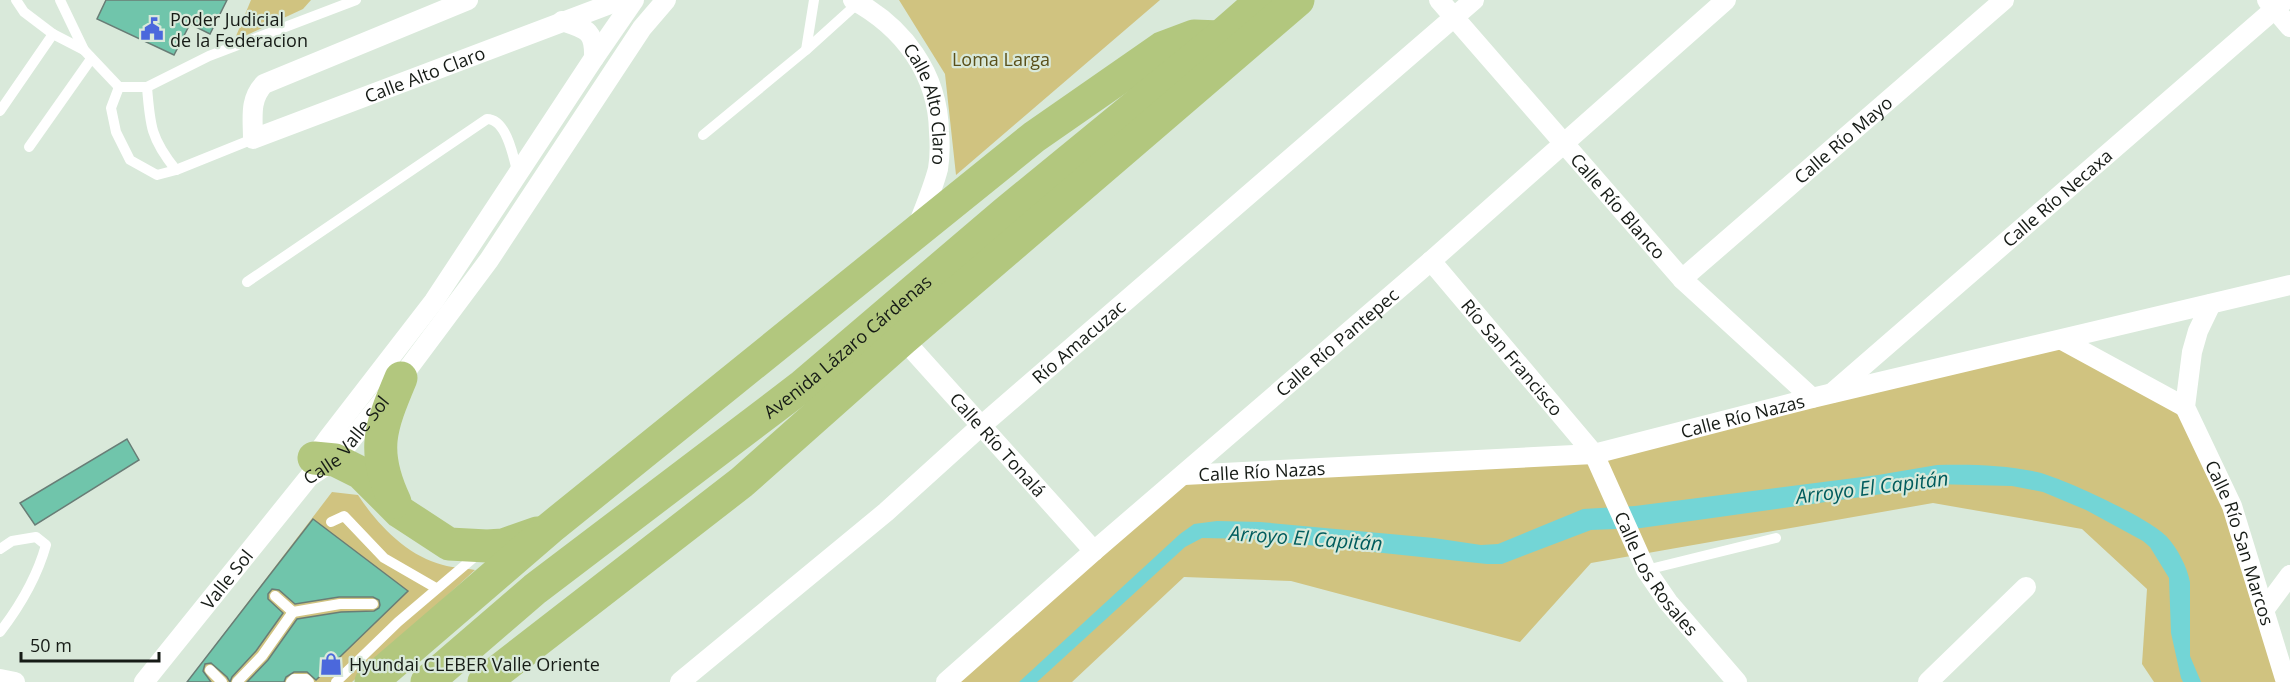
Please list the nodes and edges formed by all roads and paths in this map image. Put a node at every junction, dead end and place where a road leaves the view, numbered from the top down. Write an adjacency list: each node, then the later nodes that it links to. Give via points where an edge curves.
1 (16, 0): 20 (lane, via 24,12)
2 (60, 0): 23 (lane)
3 (356, 0): 26 (lane, via 209,56)
4 (468, 0): 29 (street, via 264,84 254,96)
5 (621, 0): 18 (street, Calle Alto Claro)
6 (634, 0): 24 (street, Calle Valle Sol)
7 (666, 0): 42 (street, Calle Valle Sol, via 642,28 489,260)
8 (814, 0): 22 (lane)
9 (1262, 0): 21 (highway, Avenida Lázaro Cárdenas)
10 (1298, 0): 40 (highway, Avenida Lázaro Cárdenas)
11 (1439, 0): 17 (street, Calle Río Blanco)
12 (1474, 0): 17 (street, Río Amacuzac)
13 (1726, 0): 30 (street, Calle Río Pantepec)
14 (2004, 0): 36 (street, Calle Río Mayo)
15 (855, 2): 22 (lane); 34 (street, Calle Alto Claro, via 875,12 903,37 928,74 939,111 938,167)
16 (2275, 3): 19 (street); 43 (street, Calle Río Necaxa)
17 (1454, 17): 30 (street, Calle Río Blanco); 45 (street, Río Amacuzac)
18 (562, 21): 24 (street, via 591,36 595,41); 29 (street, Calle Alto Claro)
19 (2290, 27)
20 (54, 34): 23 (lane); 27 (lane)
21 (1220, 37): 34 (highway, via 1194,36 1162,48 1034,137); 75 (highway, Avenida Lázaro Cárdenas, via 801,387 535,588)
22 (806, 50): 28 (lane)
23 (88, 55): 25 (lane); 31 (lane)
24 (594, 58): 33 (street, Calle Valle Sol)
25 (119, 87): 26 (lane); 32 (lane, via 111,108 116,132 130,160 157,175)
26 (147, 87): 32 (lane, via 150,122 159,148)
27 (0, 111)
28 (702, 135)
29 (253, 139): 32 (lane)
30 (1563, 143): 35 (street, Calle Río Pantepec); 36 (street, Calle Río Blanco)
31 (29, 147)
32 (176, 170)
33 (518, 175): 37 (lane, via 512,148 501,126 487,119); 47 (street, Calle Valle Sol)
34 (914, 234): 51 (highway)
35 (1431, 261): 46 (street, Río San Francisco); 48 (street, Calle Río Pantepec)
36 (1682, 279): 43 (street, Calle Río Blanco)
37 (248, 282)
38 (2290, 285): 39 (street, Calle Río Nazas)
39 (2211, 304): 41 (street, Calle Río Nazas); 44 (street, via 2192,352)
40 (903, 339): 45 (street, Calle Río Tonalá); 76 (highway, Avenida Lázaro Cárdenas, via 742,482)
41 (2062, 340): 43 (street, Calle Río Nazas); 44 (street)
42 (401, 378): 47 (street, Calle Valle Sol); 49 (highway, via 381,428 380,454 385,481)
43 (1821, 396): 46 (street, Calle Río Nazas)
44 (2185, 407): 62 (street, Calle Río San Marcos, via 2232,506)
45 (981, 426): 55 (street, Calle Río Tonalá); 77 (street, Río Amacuzac, via 885,512)
46 (1594, 454): 48 (street, Calle Río Nazas); 56 (street, Calle Los Rosales)
47 (319, 465): 49 (highway, via 369,480); 68 (street, Valle Sol)
48 (1184, 475): 55 (street, Calle Río Pantepec)
49 (400, 512): 53 (highway, via 449,544)
50 (331, 522): 59 (lane, via 344,516 384,558)
51 (550, 528): 53 (highway, via 503,545); 74 (highway)
52 (1776, 538): 56 (lane)
53 (487, 546): 59 (lane)
54 (0, 549): 64 (lane, via 36,537 46,545 40,566 15,614)
55 (1094, 551): 78 (street, Calle Río Pantepec)
56 (1646, 570): 79 (street, Calle Los Rosales, via 1668,602)
57 (2290, 575): 62 (street)
58 (2026, 587): 80 (street)
59 (436, 588): 73 (lane)
60 (275, 596): 63 (lane)
61 (373, 604): 63 (lane, via 340,604)
62 (2265, 610): 81 (street, Calle Río San Marcos)
63 (293, 612): 70 (lane, via 262,657)
64 (0, 632)
65 (210, 670): 69 (lane)
66 (0, 679): 67 (street)
67 (15, 682)
68 (144, 682)
69 (222, 682)
70 (237, 682)
71 (291, 682): 72 (lane)
72 (309, 682)
73 (336, 682)
74 (370, 682)
75 (427, 682)
76 (484, 682)
77 (680, 682)
78 (946, 682)
79 (1737, 682)
80 (1928, 682)
81 (2286, 682)

